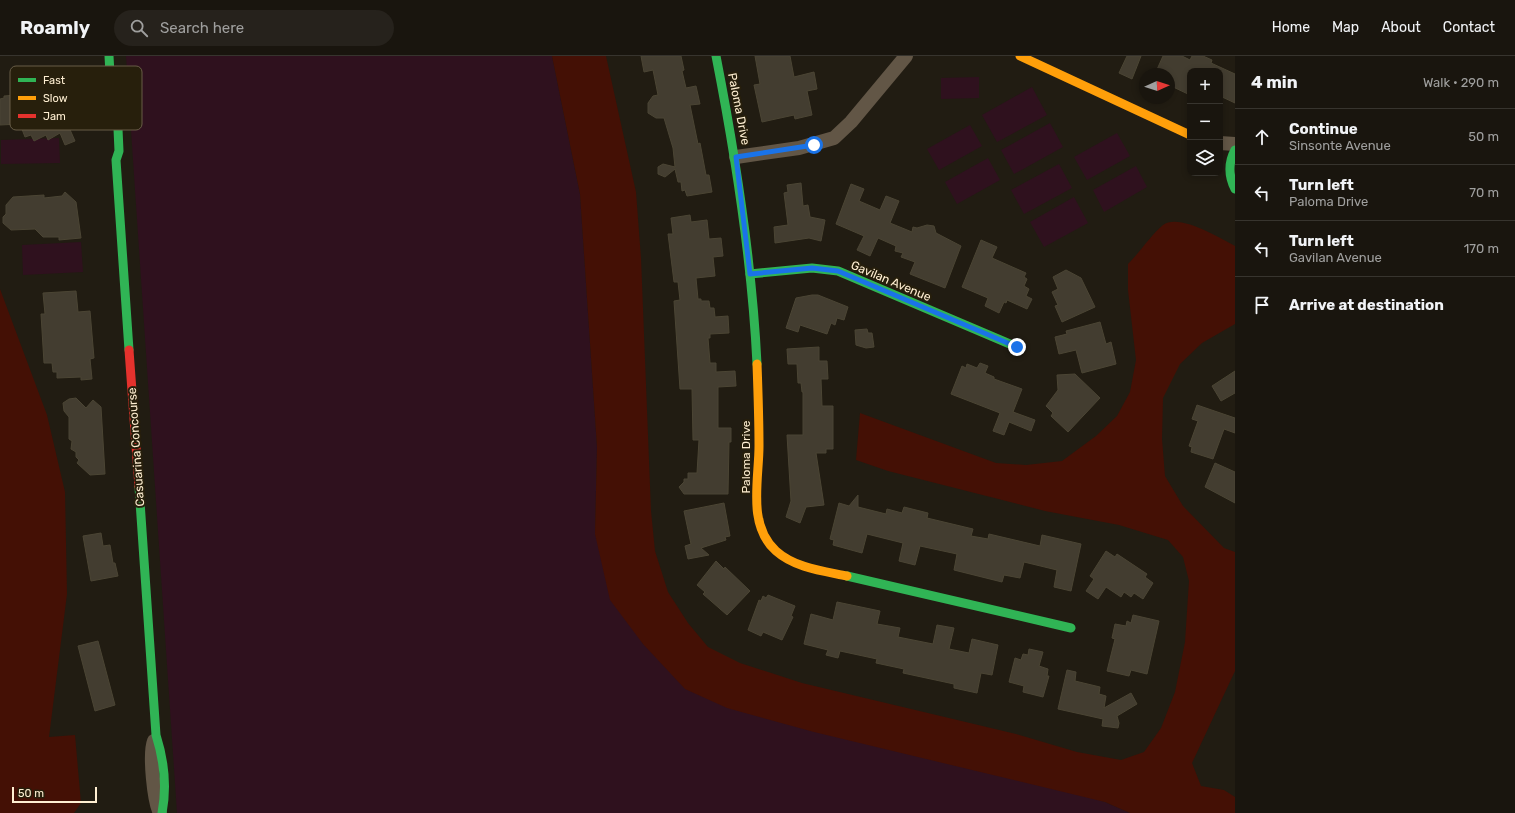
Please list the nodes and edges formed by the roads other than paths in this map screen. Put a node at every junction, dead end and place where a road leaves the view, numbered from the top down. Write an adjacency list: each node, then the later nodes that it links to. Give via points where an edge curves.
1 (109, 56): 5 (street, Casuarina Concourse)
2 (716, 56): 11 (street, Paloma Drive)
3 (906, 56): 11 (street, via 851,122 834,138 799,148)
4 (1020, 56): 7 (street)
5 (110, 66)
6 (109, 130): 12 (street, Casuarina Concourse, via 111,149)
7 (1187, 134)
8 (1223, 143): 9 (street)
9 (1235, 144)
10 (1235, 150): 14 (street)
11 (736, 157): 16 (street, Paloma Drive)
12 (116, 160): 19 (street, Casuarina Concourse)
13 (1223, 161): 14 (street)
14 (1229, 169): 15 (street, via 1230,180)
15 (1235, 189)
16 (750, 274): 17 (street, Gavilan Avenue, via 812,268 838,271); 18 (street, Paloma Drive, via 756,350 758,509 760,524 770,546 783,557 803,566)
17 (1017, 347)
18 (1071, 628)
19 (156, 736): 20 (street, Casuarina Concourse, via 152,745 153,777 156,806)
20 (161, 813)

